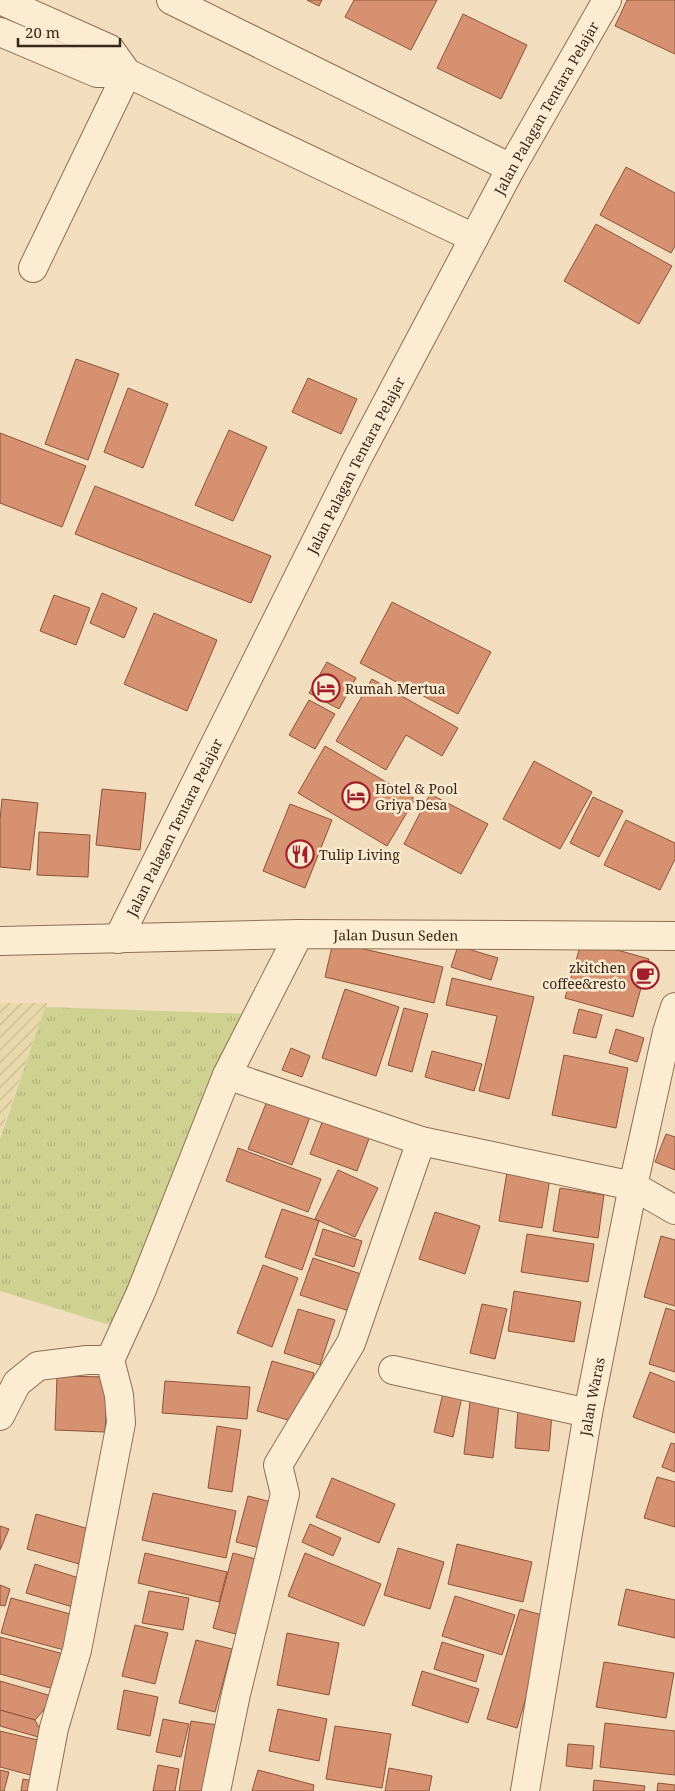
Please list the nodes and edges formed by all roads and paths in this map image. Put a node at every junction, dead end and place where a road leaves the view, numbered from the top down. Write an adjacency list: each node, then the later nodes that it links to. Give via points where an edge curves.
1 (0, 0): 5 (street, via 110,49)
2 (171, 0): 6 (street)
3 (607, 0): 6 (street, Jalan Palagan Tentara Pelajar)
4 (0, 32): 5 (street, via 97,73)
5 (127, 73): 7 (street); 8 (street)
6 (511, 168): 7 (street, Jalan Palagan Tentara Pelajar)
7 (474, 238): 11 (street, Jalan Palagan Tentara Pelajar, via 357,460)
8 (33, 268)
9 (300, 934): 10 (street, Jalan Dusun Seden); 11 (street, Jalan Dusun Seden); 14 (street)
10 (675, 936)
11 (118, 938): 12 (street, Jalan Dusun Seden)
12 (0, 941)
13 (675, 1007): 16 (street, Jalan Waras)
14 (227, 1075): 15 (street); 18 (street, via 141,1292)
15 (421, 1141): 16 (street); 23 (street, via 351,1343 278,1465 286,1494 236,1694)
16 (632, 1186): 17 (street); 20 (street, Jalan Waras)
17 (675, 1210)
18 (110, 1360): 21 (street, via 38,1366 17,1383); 22 (street, via 119,1395 121,1424 76,1650 54,1728)
19 (393, 1370): 20 (street)
20 (588, 1414): 24 (street, Jalan Waras)
21 (0, 1416)
22 (42, 1791)
23 (216, 1791)
24 (525, 1791)

